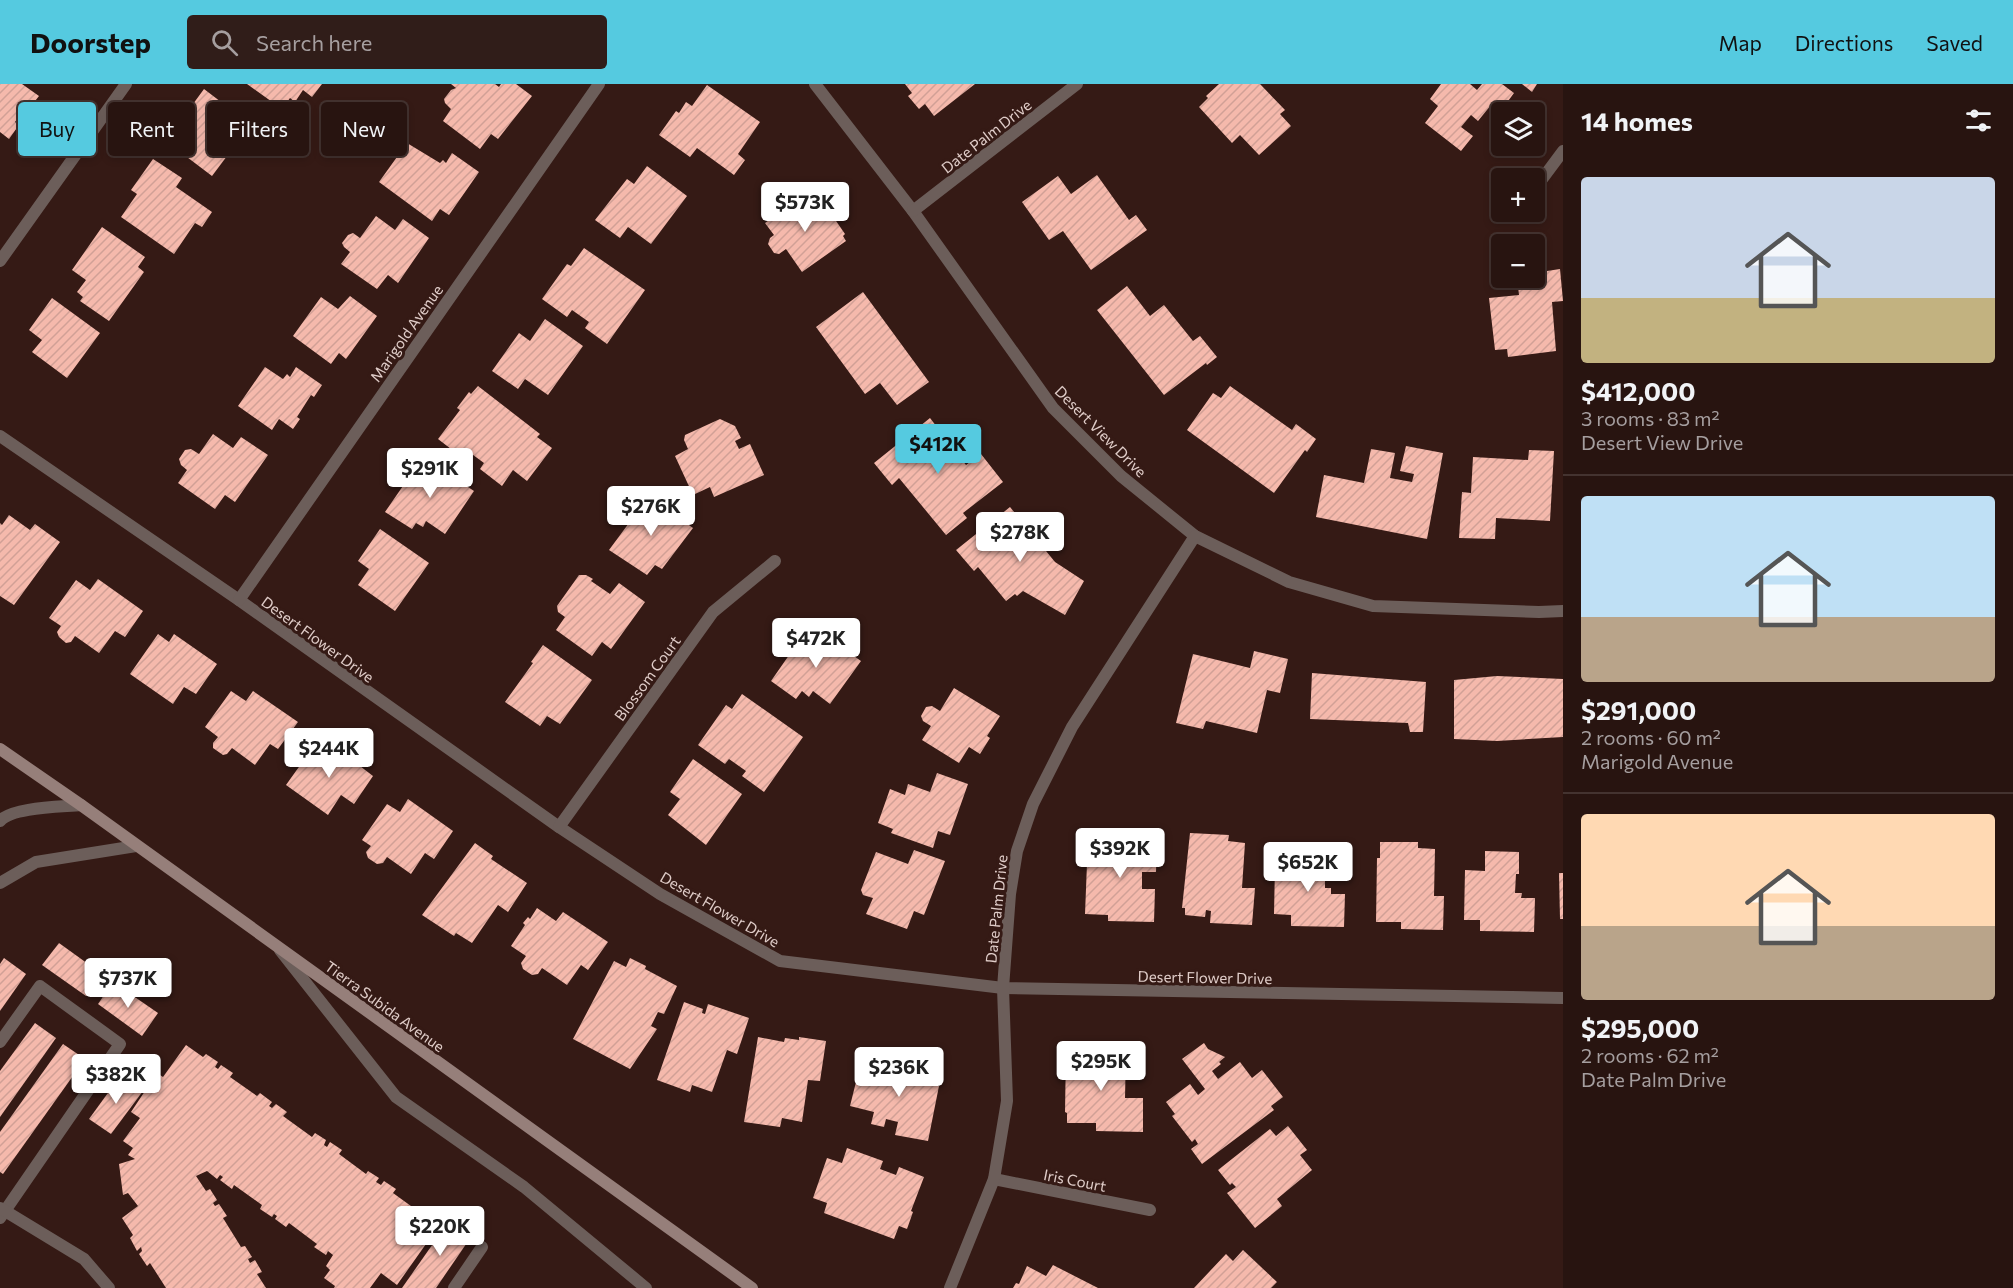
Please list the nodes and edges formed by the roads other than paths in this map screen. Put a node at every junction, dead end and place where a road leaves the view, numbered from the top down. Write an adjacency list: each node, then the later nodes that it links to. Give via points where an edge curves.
1 (126, 84): 8 (street)
2 (599, 84): 12 (street, Marigold Avenue)
3 (815, 84): 7 (street, Desert View Drive)
4 (1077, 84): 7 (street, Date Palm Drive)
5 (1563, 151): 6 (street)
6 (1545, 175)
7 (913, 211): 10 (street, Desert View Drive, via 1053,408 1121,477)
8 (0, 261)
9 (0, 436): 12 (street, Desert Flower Drive)
10 (1195, 536): 13 (street, Desert View Drive, via 1289,582 1373,606); 21 (street, Date Palm Drive, via 1072,727 1033,804 1017,851)
11 (776, 561): 17 (street, Blossom Court, via 713,612)
12 (238, 600): 17 (street, Desert Flower Drive)
13 (1563, 611)
14 (0, 750): 15 (main road, Tierra Subida Avenue)
15 (81, 805): 16 (street, via 20,812); 18 (main road, Tierra Subida Avenue)
16 (0, 821)
17 (559, 826): 21 (street, Desert Flower Drive, via 660,894 780,961)
18 (136, 846): 19 (street, via 36,862); 20 (main road, Tierra Subida Avenue)
19 (0, 883)
20 (278, 947): 30 (street, via 396,1097 524,1187); 31 (main road, Tierra Subida Avenue)
21 (1003, 988): 22 (street, Desert Flower Drive); 24 (street, Date Palm Drive, via 1007,1101)
22 (1563, 998)
23 (0, 1042): 26 (street, via 40,986 120,1044)
24 (994, 1179): 25 (street, Iris Court); 32 (street, Date Palm Drive)
25 (1150, 1210)
26 (1, 1213): 28 (street, via 84,1259)
27 (482, 1247): 29 (street)
28 (109, 1288)
29 (454, 1288)
30 (646, 1288)
31 (752, 1288)
32 (950, 1288)

